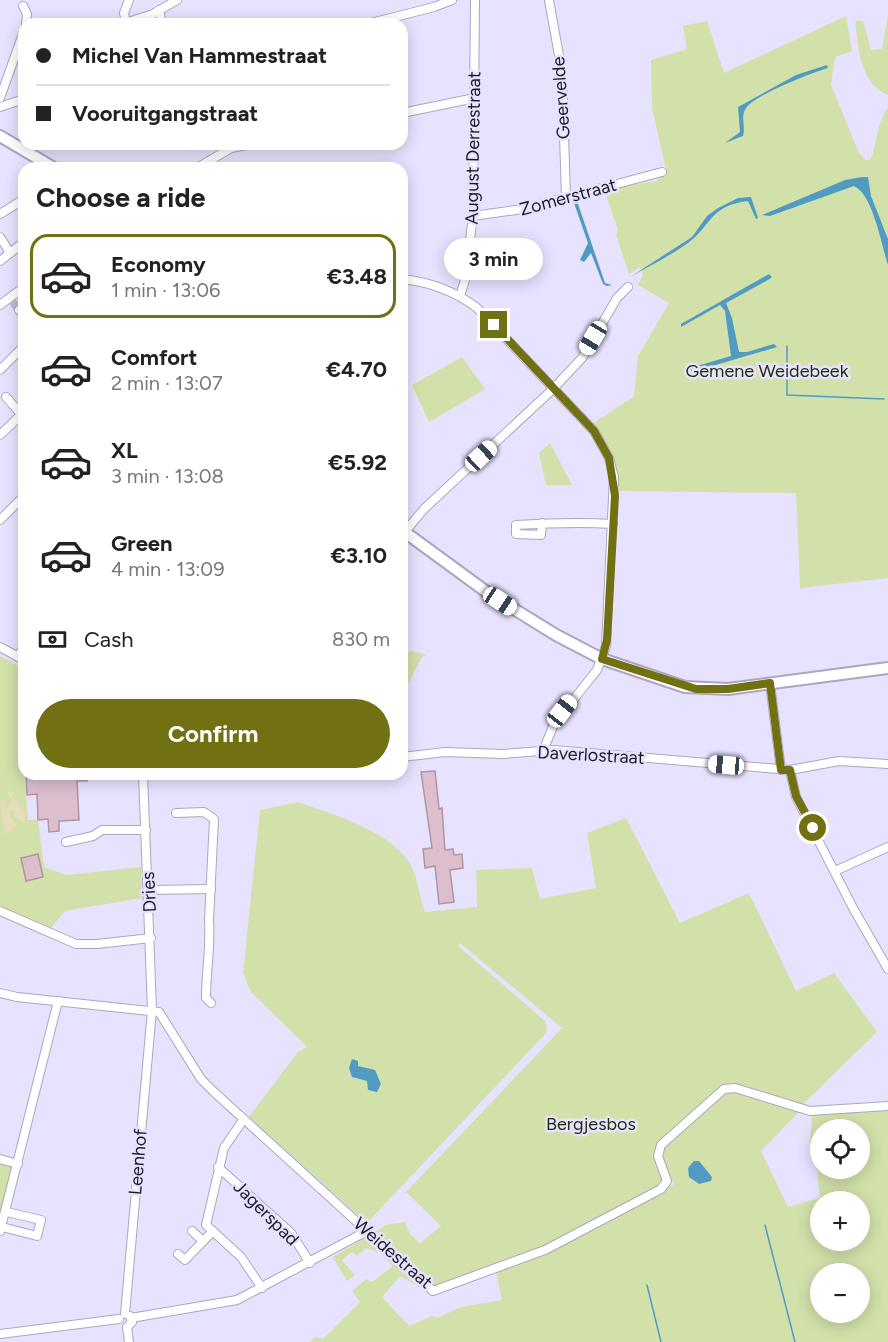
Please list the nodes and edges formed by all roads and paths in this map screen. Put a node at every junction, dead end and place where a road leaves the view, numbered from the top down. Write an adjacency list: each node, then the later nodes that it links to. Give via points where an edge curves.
1 (129, 0): 9 (street)
2 (177, 0): 7 (street)
3 (452, 0): 12 (street)
4 (475, 0): 15 (street, August Derrestraat)
5 (549, 0): 26 (street, Geervelde, via 562,72)
6 (23, 6): 8 (street)
7 (159, 10): 10 (street); 11 (street)
8 (27, 18)
9 (124, 18)
10 (137, 18)
11 (161, 18)
12 (392, 18)
13 (18, 59): 14 (street)
14 (0, 98)
15 (475, 98): 18 (street); 29 (street, August Derrestraat)
16 (18, 101): 17 (street)
17 (0, 107)
18 (408, 112)
19 (0, 136): 20 (main road)
20 (18, 147)
21 (24, 150): 23 (main road)
22 (225, 150): 24 (street)
23 (44, 162)
24 (206, 162)
25 (662, 172): 26 (street, Zomerstraat)
26 (566, 196): 29 (street, Zomerstraat, via 508,213)
27 (18, 203): 28 (street)
28 (0, 214)
29 (473, 216): 37 (street, August Derrestraat)
30 (0, 237): 32 (street)
31 (18, 247): 32 (street)
32 (10, 254): 33 (street)
33 (0, 261)
34 (408, 280): 37 (street)
35 (628, 287): 41 (street, via 617,298 582,358)
36 (18, 292): 38 (street)
37 (460, 296): 41 (street, via 486,316)
38 (0, 305)
39 (18, 354): 40 (street)
40 (0, 370)
41 (552, 390): 49 (street, via 594,431 609,458 615,487); 50 (street)
42 (6, 397): 43 (street)
43 (18, 408)
44 (18, 418): 45 (street)
45 (0, 435)
46 (18, 502): 47 (street)
47 (0, 520)
48 (542, 523): 49 (street)
49 (613, 524): 54 (street, via 607,640)
50 (408, 527)
51 (408, 536): 54 (main road, via 523,616)
52 (0, 647): 53 (street)
53 (18, 657)
54 (602, 659): 56 (main road, via 696,689); 57 (street, via 562,711)
55 (888, 668): 56 (main road)
56 (770, 683): 60 (street)
57 (543, 751): 58 (street, Daverlostraat, via 445,752); 60 (street, Daverlostraat)
58 (408, 757)
59 (888, 764): 61 (street, Daverlostraat, via 839,761)
60 (781, 770): 61 (street, Daverlostraat)
61 (790, 770): 67 (street, via 796,796)
62 (143, 780): 64 (street, Dries)
63 (176, 813): 68 (street, via 204,812 214,819)
64 (146, 830): 65 (street, via 102,830); 69 (street, Dries)
65 (66, 842)
66 (888, 847): 67 (street)
67 (835, 871): 72 (street)
68 (211, 889): 69 (street); 75 (street, via 211,944 206,978 206,998)
69 (149, 890): 71 (street, Dries)
70 (0, 911): 71 (street, via 76,944)
71 (151, 938): 76 (street, Dries)
72 (888, 969)
73 (0, 993): 74 (street)
74 (58, 1001): 76 (street); 80 (street)
75 (211, 1003)
76 (152, 1010): 78 (street, Weidestraat, via 162,1014 201,1079); 91 (street, Leenhof)
77 (888, 1106): 86 (street, Weidestraat, via 810,1111 735,1088 724,1089 661,1145 658,1156 666,1186 561,1243 436,1290 430,1290)
78 (243, 1120): 81 (street, via 224,1148); 86 (street, Weidestraat)
79 (0, 1159): 80 (street)
80 (18, 1164): 82 (street)
81 (218, 1167): 85 (street, via 206,1225); 89 (street, Jagerspad, via 291,1233)
82 (7, 1212): 83 (street); 83 (street, via 41,1220 37,1236)
83 (1, 1229)
84 (192, 1231): 87 (street)
85 (213, 1231): 87 (street); 90 (street, via 241,1257)
86 (368, 1231): 89 (street)
87 (203, 1241): 88 (street, via 185,1260)
88 (178, 1254)
89 (310, 1263): 90 (street)
90 (262, 1288): 91 (street, via 227,1303)
91 (125, 1317): 92 (street); 93 (street, via 122,1326 127,1327)
92 (0, 1334)
93 (129, 1342)

